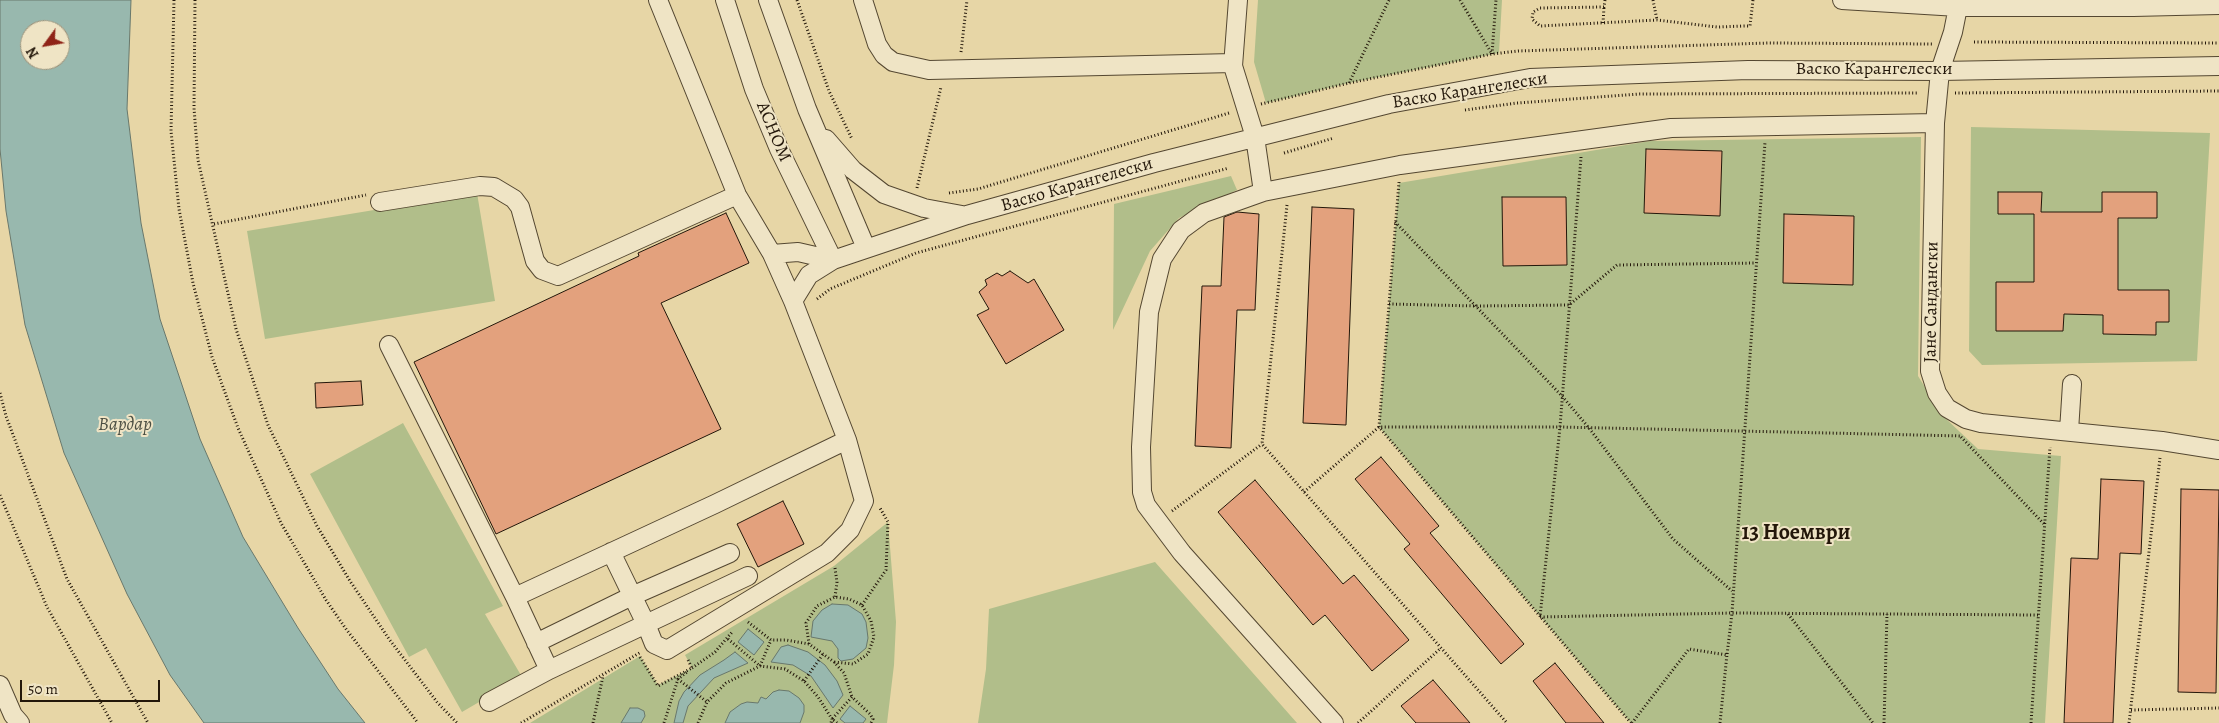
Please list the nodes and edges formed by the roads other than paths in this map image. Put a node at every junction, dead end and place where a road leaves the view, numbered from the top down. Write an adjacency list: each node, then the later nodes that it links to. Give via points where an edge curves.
1 (658, 0): 16 (street)
2 (725, 0): 21 (street, АСНОМ, via 779,149)
3 (768, 0): 12 (street)
4 (863, 0): 9 (street, via 877,44 884,55 912,67 951,71)
5 (1238, 0): 9 (street)
6 (1842, 0): 8 (street)
7 (2219, 5): 8 (street)
8 (1958, 7): 11 (street, Јане Сандански)
9 (1233, 63): 14 (street)
10 (2219, 66): 11 (street, Васко Карангелески)
11 (1940, 71): 13 (street, Јане Сандански); 14 (street, Васко Карангелески, via 1748,70 1530,78 1390,104)
12 (807, 109): 18 (street, via 839,156 884,194 924,208); 19 (street)
13 (1935, 123): 15 (street, via 1671,128 1400,165); 25 (street, Јане Сандански, via 1930,370 1937,393 1947,408 1966,419)
14 (1255, 137): 15 (street); 18 (street, Васко Карангелески)
15 (1263, 192): 39 (street, via 1204,214 1181,230 1162,260 1149,312 1141,447 1142,492 1146,505 1182,553)
16 (737, 195): 17 (street, via 558,276 542,270 534,261 520,207 514,199 494,187 480,186); 20 (street)
17 (380, 202)
18 (967, 215): 19 (street, Васко Карангелески)
19 (866, 248): 21 (street, Васко Карангелески)
20 (772, 254): 21 (street, via 798,252); 22 (street)
21 (833, 260): 22 (street, Васко Карангелески, via 809,275)
22 (793, 301): 26 (street)
23 (389, 345): 32 (street)
24 (2072, 384): 25 (street)
25 (2069, 431): 27 (street, Јане Сандански)
26 (847, 440): 28 (street); 33 (street, via 864,501 850,530 827,552 667,650 654,644)
27 (2219, 450)
28 (611, 552): 31 (street); 32 (street)
29 (730, 552): 31 (street)
30 (748, 576): 33 (street)
31 (632, 596): 33 (street); 34 (street)
32 (515, 597): 34 (street)
33 (646, 624): 35 (street)
34 (536, 643): 35 (street)
35 (549, 670): 37 (street)
36 (0, 685): 38 (street)
37 (489, 702)
38 (20, 723)
39 (1334, 723)

